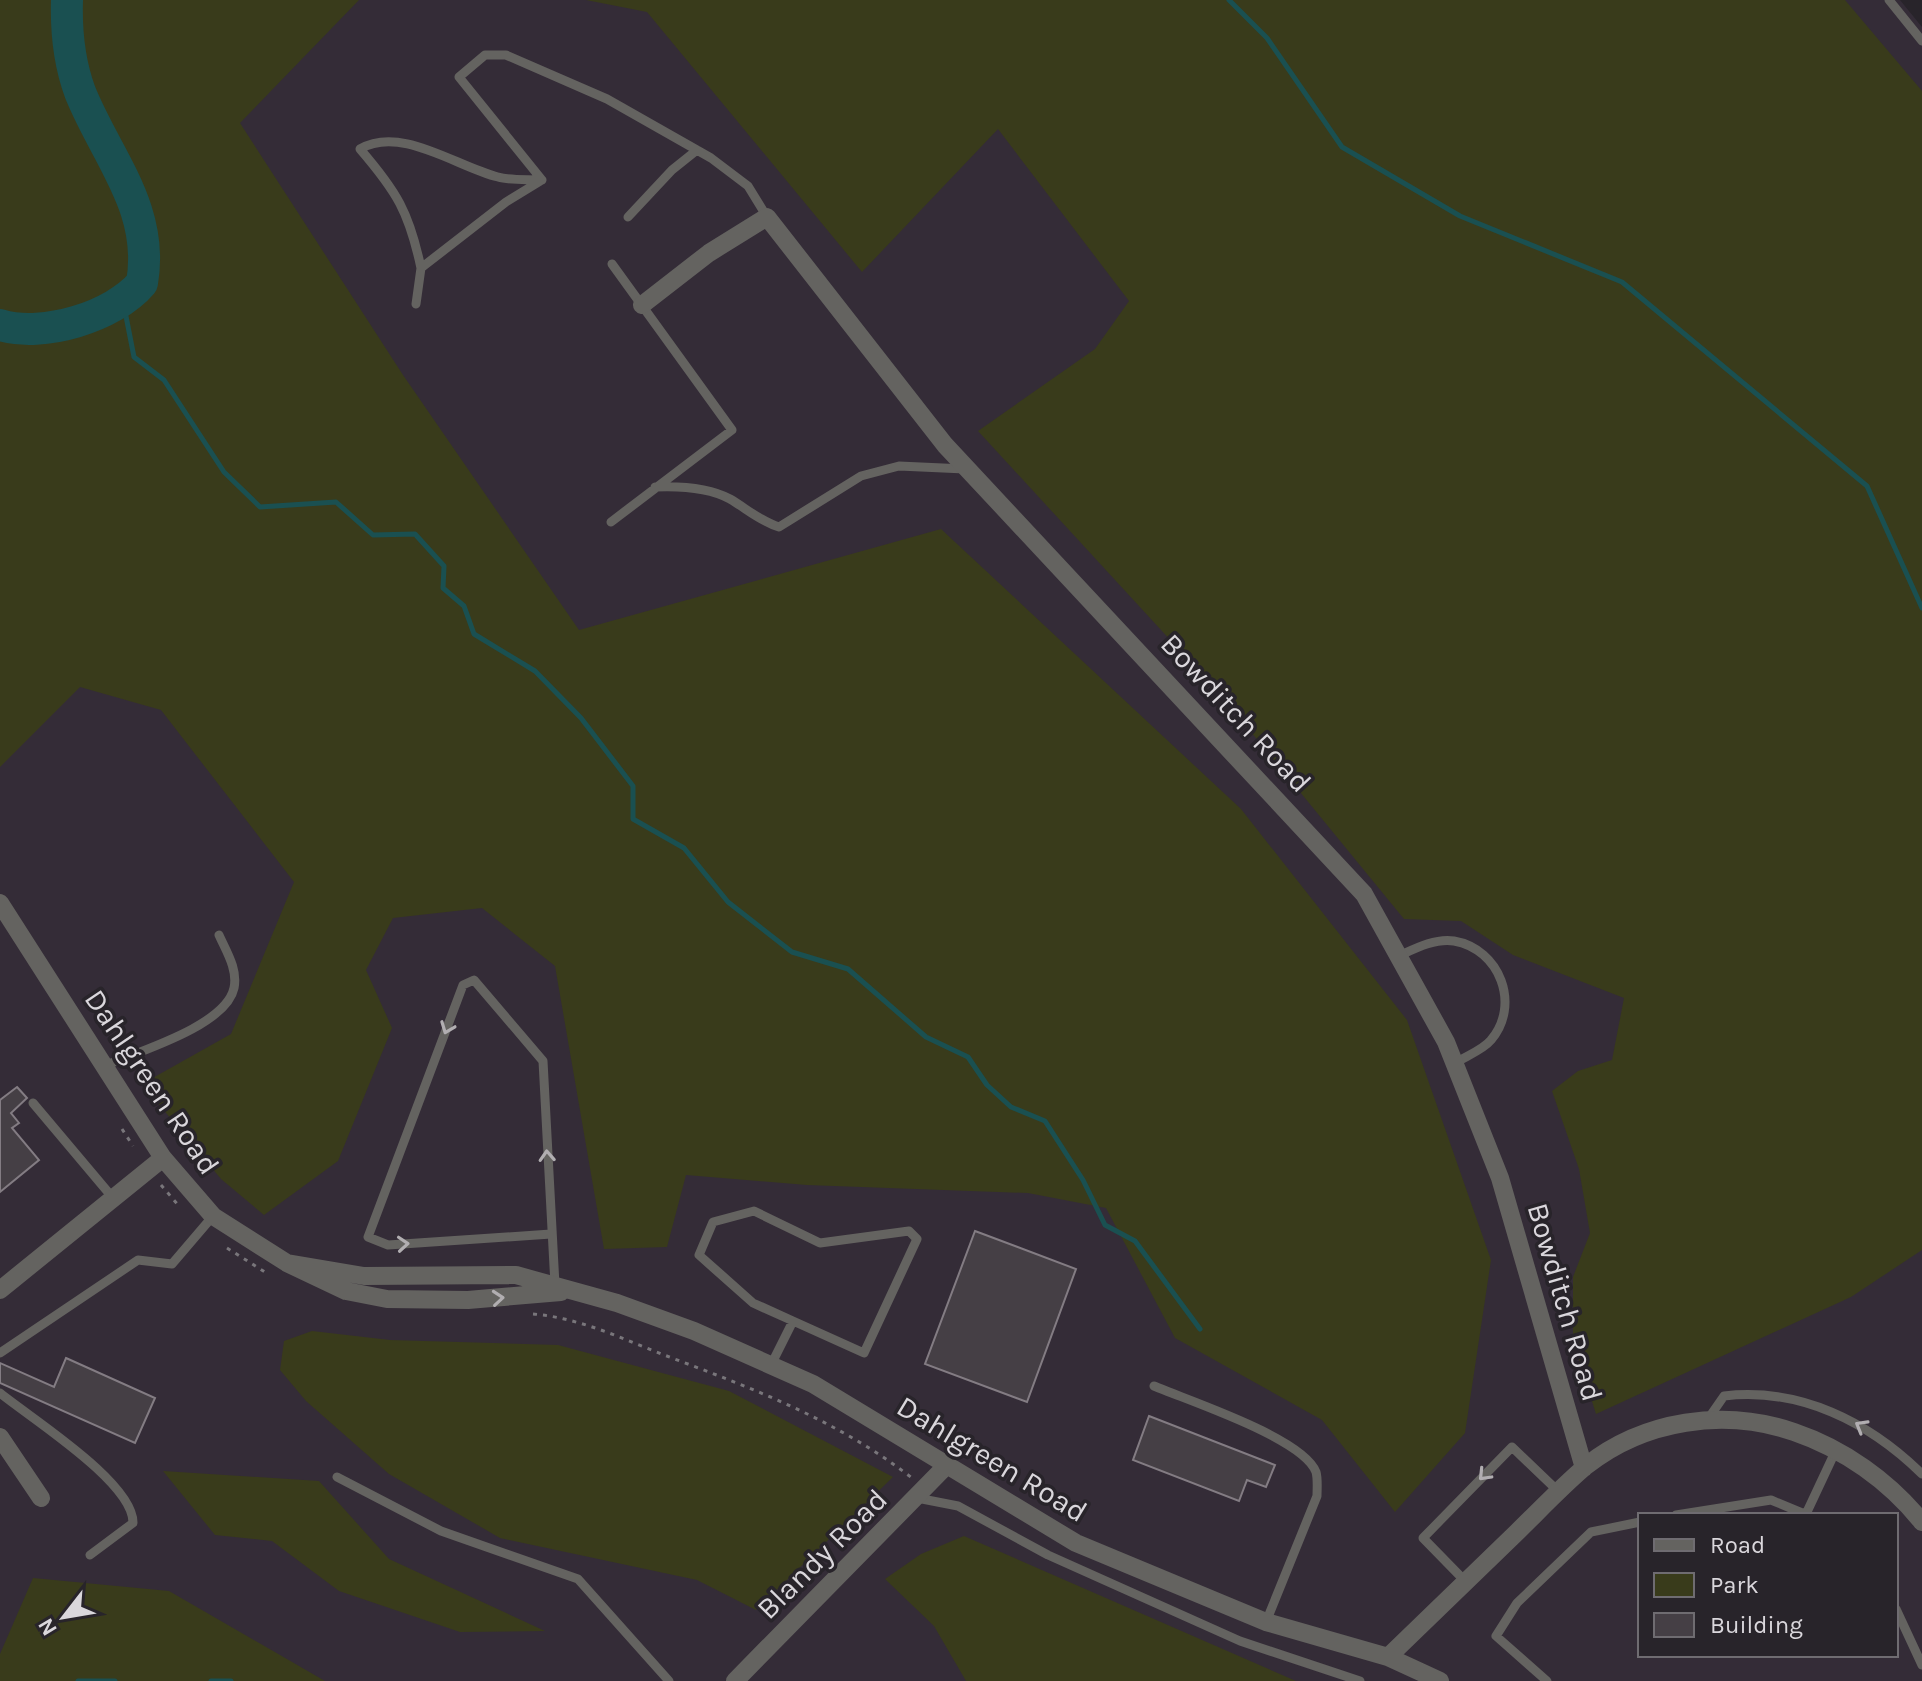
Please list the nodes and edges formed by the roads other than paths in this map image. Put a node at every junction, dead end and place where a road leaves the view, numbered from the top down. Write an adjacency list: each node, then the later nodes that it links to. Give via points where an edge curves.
1 (1889, 0): 2 (lane)
2 (1922, 41)
3 (697, 150): 4 (lane, via 607,99 506,55 485,55 459,77); 5 (lane); 6 (lane, via 748,186)
4 (542, 180): 8 (lane); 8 (lane, via 499,178 409,144 370,143 360,149 393,188 412,224)
5 (628, 217)
6 (767, 217): 10 (street); 11 (street, Bowditch Road)
7 (612, 264): 10 (lane)
8 (421, 268): 9 (lane)
9 (416, 304)
10 (642, 305): 12 (lane, via 732,430)
11 (968, 469): 12 (lane, via 899,466 861,476 779,527 762,522 728,498 685,486); 16 (street, Bowditch Road, via 1364,894)
12 (655, 487): 13 (lane)
13 (611, 522)
14 (0, 903): 18 (street, Dahlgreen Road)
15 (219, 935): 18 (lane, via 233,965 234,988 221,1010 192,1029)
16 (1401, 955): 17 (street, Bowditch Road); 17 (lane, via 1452,940 1478,950 1497,970 1507,994 1504,1020 1489,1043)
17 (1455, 1063): 37 (street, Bowditch Road, via 1500,1178)
18 (104, 1066): 20 (street, Dahlgreen Road)
19 (33, 1103): 21 (lane)
20 (163, 1158): 21 (street); 22 (street, Dahlgreen Road)
21 (113, 1198): 26 (street)
22 (213, 1216): 24 (street, Dahlgreen Road); 29 (lane, via 172,1264 138,1260)
23 (551, 1234): 23 (lane, one-way to 23, via 543,1061 474,980 463,985 368,1237 388,1245); 25 (lane)
24 (287, 1263): 25 (street, Dahlgreen Road, via 364,1276 516,1275); 27 (street, Dahlgreen Road, one-way to 27, via 346,1291 387,1299 468,1300)
25 (555, 1285): 27 (street, Dahlgreen Road)
26 (0, 1290)
27 (576, 1290): 30 (street, Dahlgreen Road, via 694,1331)
28 (793, 1321): 28 (lane, via 864,1353 917,1239 909,1231 820,1243 754,1211 713,1222 699,1255 753,1303); 30 (lane)
29 (0, 1353)
30 (771, 1365): 36 (street, Dahlgreen Road, via 813,1384)
31 (1154, 1386): 51 (lane, via 1284,1440 1317,1474 1317,1496)
32 (0, 1393): 48 (lane, via 125,1495 133,1523)
33 (1708, 1420): 35 (street, via 1767,1423); 37 (street, via 1647,1432); 38 (lane, one-way to 33, via 1894,1446 1817,1406 1769,1396 1724,1396)
34 (0, 1437): 41 (street)
35 (1836, 1450): 45 (lane); 47 (street, via 1882,1482)
36 (947, 1465): 42 (street, Blandy Road); 51 (street, Dahlgreen Road, via 1076,1543)
37 (1584, 1468): 40 (street)
38 (1922, 1474)
39 (337, 1477): 54 (lane, via 441,1531 578,1579)
40 (1559, 1492): 49 (street); 49 (lane, one-way to 49, via 1512,1447 1423,1538)
41 (41, 1498)
42 (917, 1498): 55 (street, Blandy Road); 56 (lane, via 958,1506 1048,1555 1240,1641)
43 (1689, 1513): 44 (lane, via 1771,1500)
44 (1804, 1513)
45 (1807, 1513)
46 (1638, 1522): 58 (lane, via 1591,1532 1517,1603 1496,1636)
47 (1922, 1522)
48 (90, 1555)
49 (1466, 1582): 52 (street)
50 (1898, 1613): 53 (lane)
51 (1266, 1622): 52 (street, Dahlgreen Road)
52 (1388, 1657): 57 (street, Dahlgreen Road)
53 (1922, 1665)
54 (669, 1681)
55 (735, 1681)
56 (1360, 1681)
57 (1440, 1681)
58 (1547, 1681)

